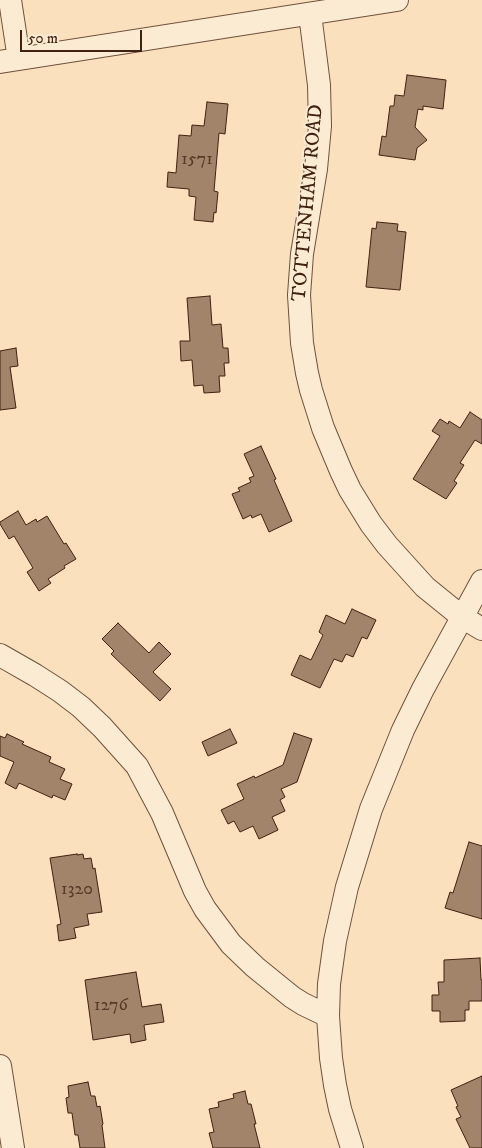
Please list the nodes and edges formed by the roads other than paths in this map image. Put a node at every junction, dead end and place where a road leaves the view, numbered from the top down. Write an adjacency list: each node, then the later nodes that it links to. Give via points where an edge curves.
1 (10, 0): 4 (street)
2 (397, 0): 3 (street)
3 (317, 9): 4 (street); 6 (street, TOTTENHAM ROAD, via 320,126 299,295 302,343 309,381 330,445 350,490 371,524 425,587)
4 (9, 60)
5 (482, 581): 6 (street)
6 (462, 617): 7 (street, TOTTENHAM ROAD); 9 (street, via 403,730 364,830 334,942)
7 (482, 629)
8 (0, 655): 9 (street, via 60,691 102,727 137,766 162,813 195,890 231,944 292,997)
9 (328, 1016): 12 (street, via 335,1085)
10 (0, 1066): 11 (street)
11 (13, 1148)
12 (352, 1148)

